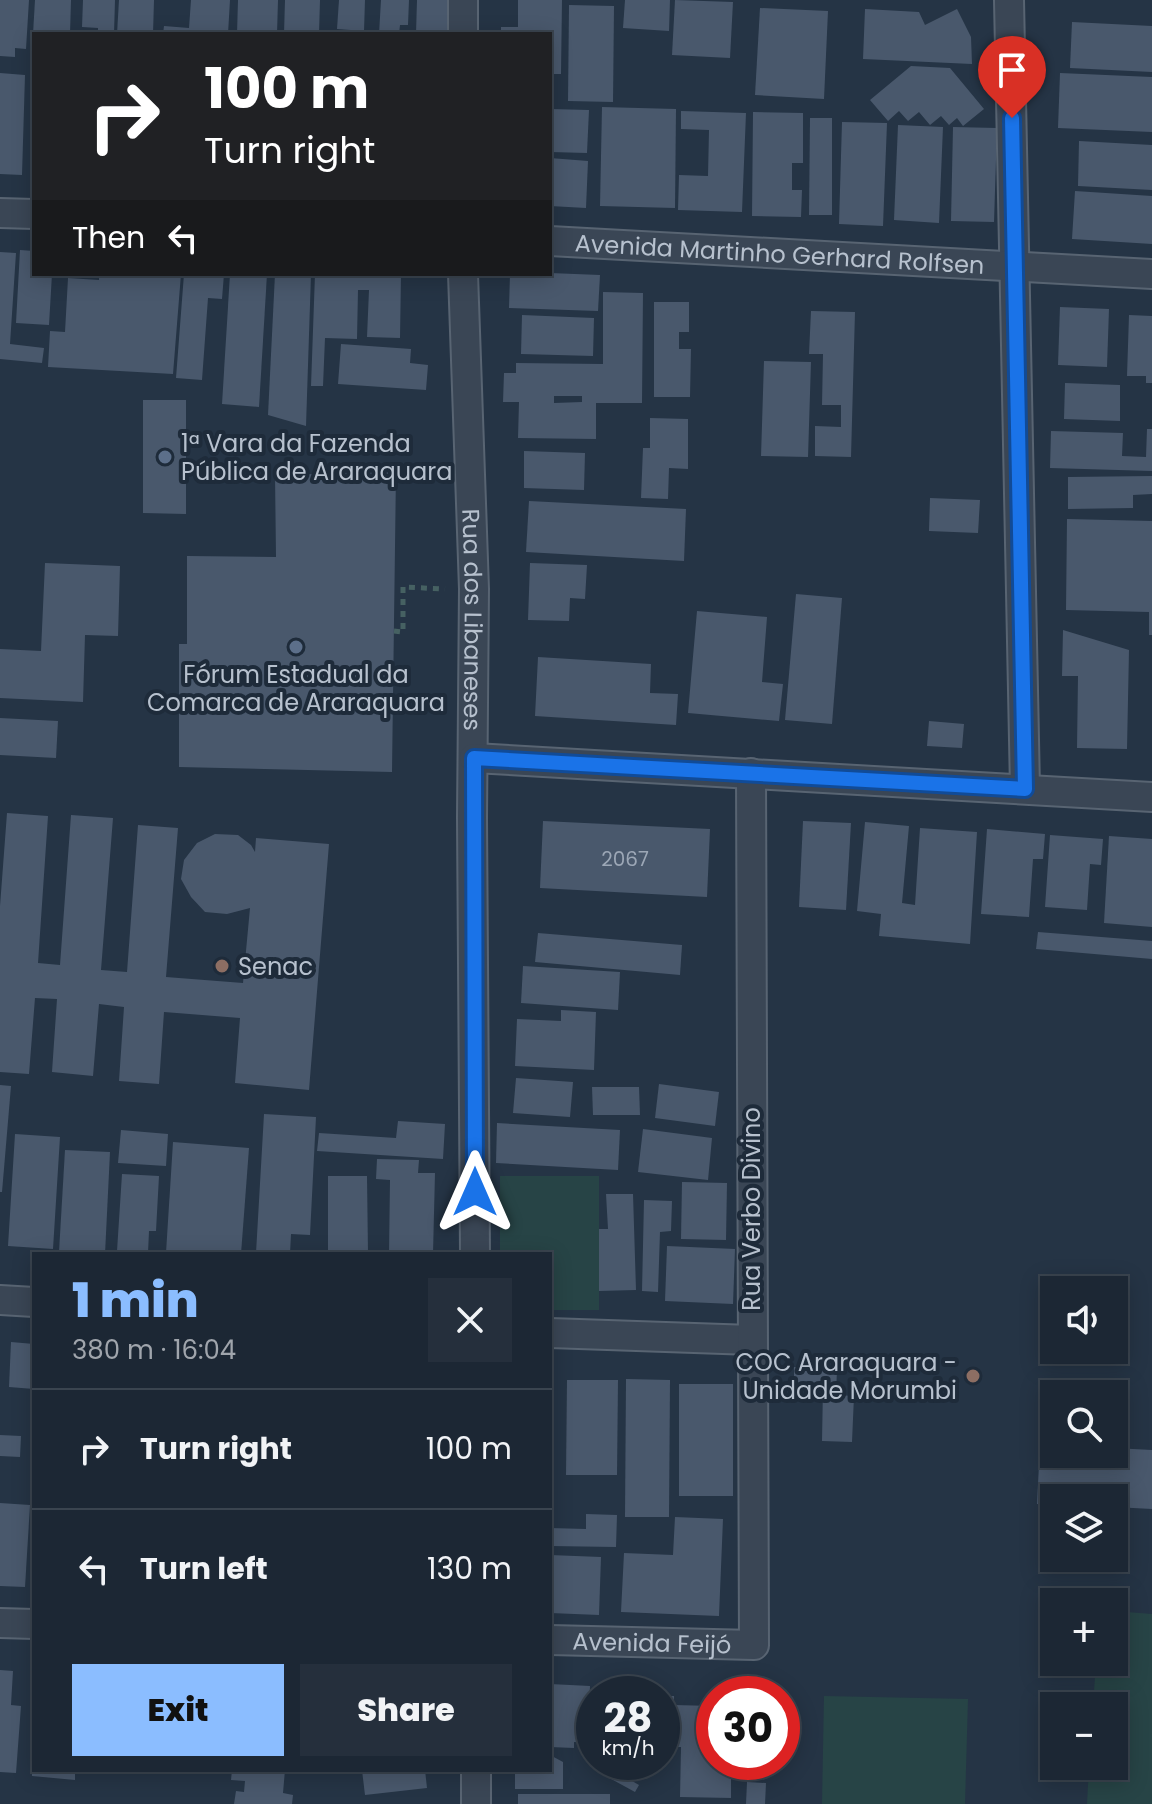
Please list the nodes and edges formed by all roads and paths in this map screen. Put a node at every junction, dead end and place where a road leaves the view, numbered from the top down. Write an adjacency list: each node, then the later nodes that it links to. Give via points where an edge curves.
1 (463, 0): 3 (street)
2 (1009, 0): 7 (street)
3 (463, 32)
4 (0, 213): 5 (street)
5 (32, 214)
6 (552, 241): 7 (street, Avenida Martinho Gerhard Rolfsen)
7 (1015, 266): 8 (street, Avenida Martinho Gerhard Rolfsen); 14 (street)
8 (1152, 274)
9 (463, 276): 10 (street, Rua dos Libaneses)
10 (474, 589): 11 (path, via 403,587 403,632); 12 (street, Rua dos Libaneses)
11 (394, 631)
12 (474, 758): 13 (street); 16 (street, Rua dos Libaneses)
13 (751, 773): 14 (street); 20 (street, Rua Verbo Divino)
14 (1025, 789): 15 (street)
15 (1152, 797)
16 (475, 1252)
17 (0, 1300): 18 (street)
18 (32, 1302)
19 (552, 1333): 20 (street)
20 (752, 1340): 24 (street, Rua Verbo Divino)
21 (0, 1623): 22 (street)
22 (32, 1624)
23 (552, 1640): 24 (street, Avenida Feijó)
24 (754, 1645)
25 (476, 1772): 26 (street)
26 (476, 1804)

